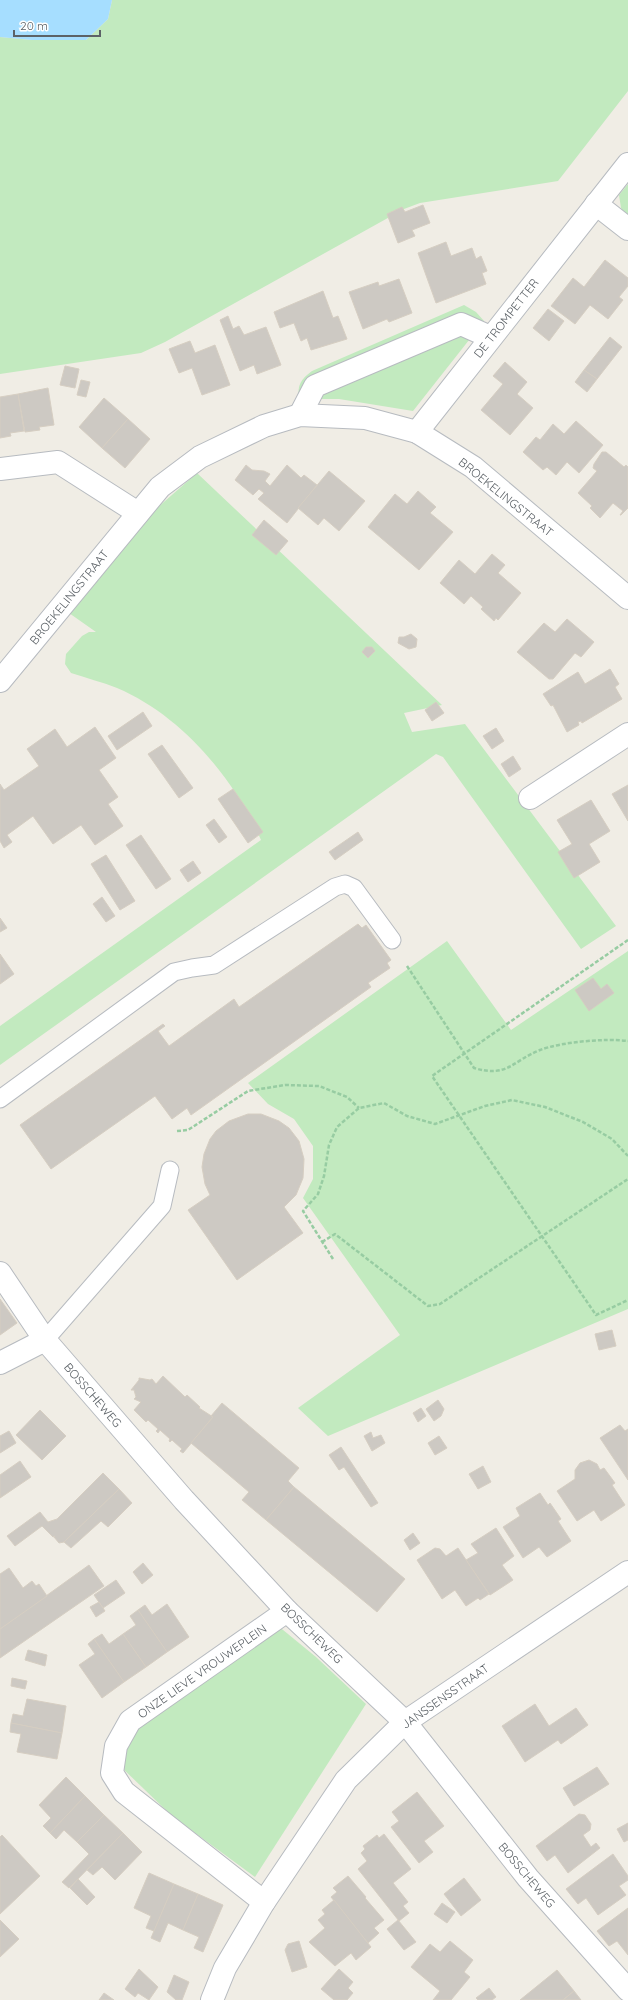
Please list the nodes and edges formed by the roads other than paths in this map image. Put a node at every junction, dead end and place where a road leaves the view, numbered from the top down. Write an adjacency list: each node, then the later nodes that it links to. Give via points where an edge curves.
1 (628, 164): 2 (street, DE TROMPETTER)
2 (596, 204): 3 (street); 4 (street, DE TROMPETTER)
3 (628, 229)
4 (490, 337): 5 (street, via 461,324 315,386); 6 (street, DE TROMPETTER)
5 (300, 415): 6 (street, BROEKELINGSTRAAT, via 365,418); 8 (street, BROEKELINGSTRAAT, via 264,426 200,457 160,487)
6 (417, 432): 9 (street, BROEKELINGSTRAAT, via 474,467)
7 (0, 469): 8 (street, via 58,462)
8 (138, 513): 10 (street, BROEKELINGSTRAAT)
9 (628, 598)
10 (0, 681)
11 (628, 734): 12 (street)
12 (530, 798)
13 (392, 940): 14 (lane, via 354,888 345,884 335,887 214,965 174,972)
14 (0, 1099)
15 (170, 1170): 17 (lane, via 162,1206)
16 (0, 1272): 17 (street, BOSSCHEWEG)
17 (45, 1340): 18 (street); 20 (street, BOSSCHEWEG, via 184,1500)
18 (0, 1363)
19 (628, 1572): 21 (street, JANSSENSSTRAAT)
20 (287, 1610): 21 (street, BOSSCHEWEG); 22 (street, ONZE LIEVE VROUWEPLEIN, via 130,1721 116,1746 112,1773 124,1792)
21 (405, 1722): 22 (street, JANSSENSSTRAAT, via 346,1780); 23 (street, BOSSCHEWEG, via 528,1878)
22 (264, 1902): 24 (street, JANSSENSSTRAAT, via 225,1968)
23 (628, 1990)
24 (212, 2000)

